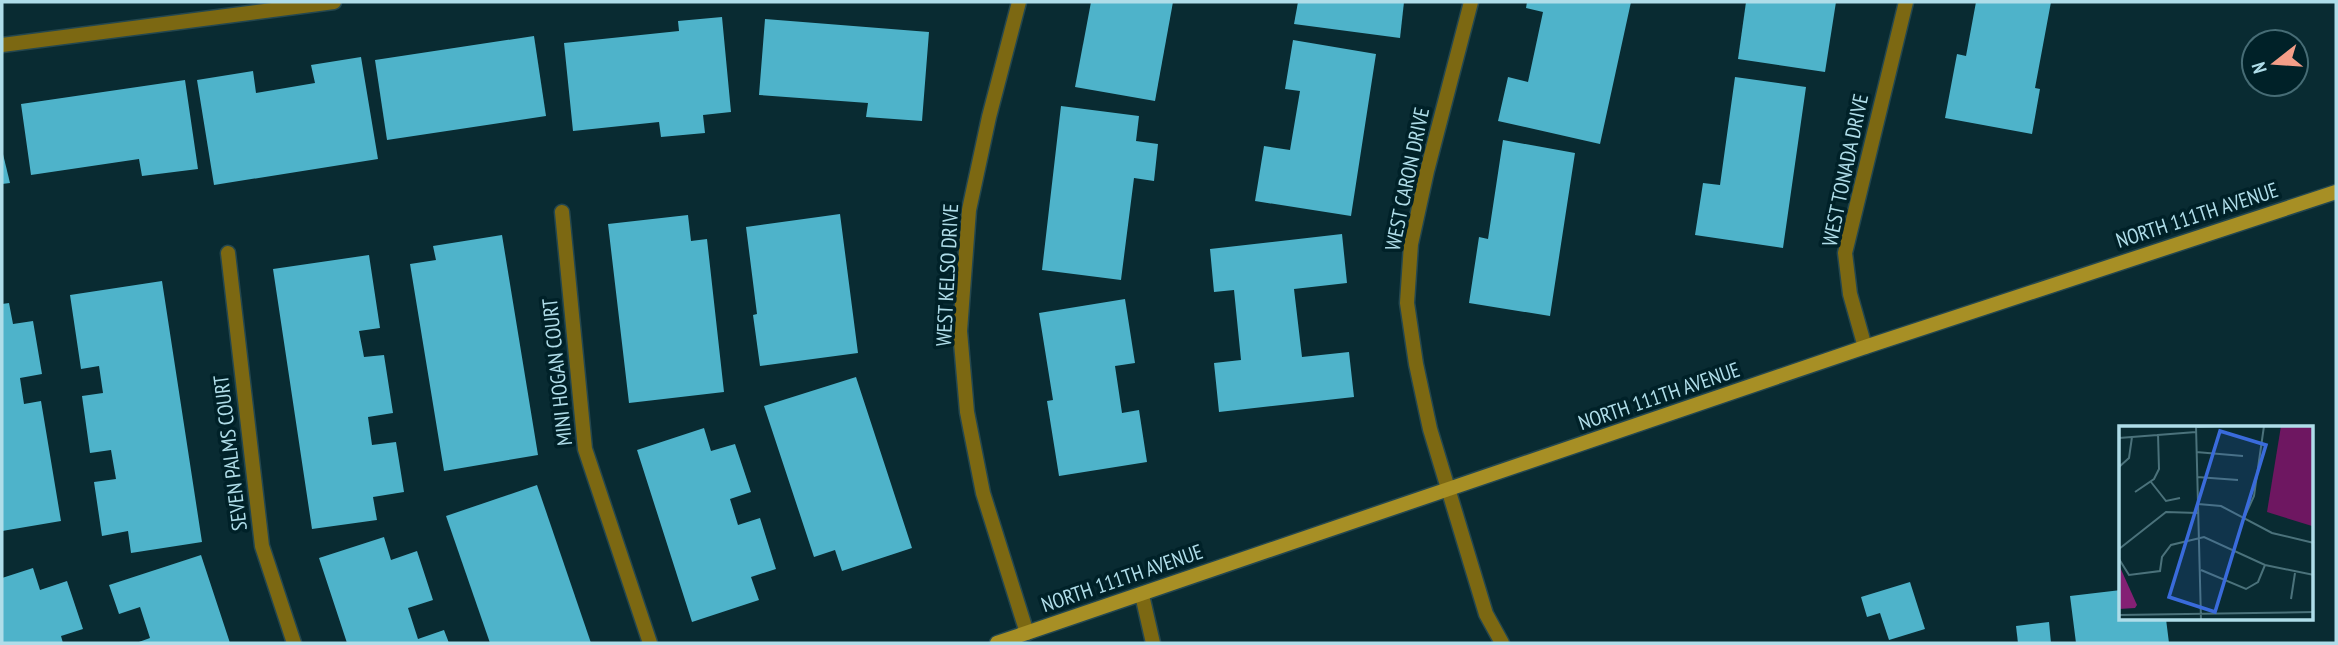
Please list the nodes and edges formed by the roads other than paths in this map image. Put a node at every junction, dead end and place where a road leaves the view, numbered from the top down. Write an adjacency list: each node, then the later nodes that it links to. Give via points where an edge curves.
1 (334, 2): 5 (street)
2 (1019, 2): 12 (street, WEST KELSO DRIVE, via 969,210 960,331 967,412 983,493)
3 (1471, 2): 10 (street, WEST CARON DRIVE, via 1411,244 1407,303 1430,429)
4 (1906, 2): 9 (street, WEST TONADA DRIVE, via 1845,253 1850,294)
5 (2, 45)
6 (2336, 192): 9 (street, NORTH 111TH AVENUE)
7 (562, 212): 14 (street, MINI HOGAN COURT, via 585,449)
8 (228, 254): 13 (street, SEVEN PALMS COURT, via 262,546)
9 (1865, 347): 10 (street, NORTH 111TH AVENUE)
10 (1449, 490): 11 (street, NORTH 111TH AVENUE); 17 (street, WEST CARON DRIVE, via 1486,614)
11 (1142, 594): 12 (street, NORTH 111TH AVENUE); 16 (street)
12 (1027, 633): 15 (street, NORTH 111TH AVENUE)
13 (294, 643)
14 (650, 643)
15 (997, 643)
16 (1153, 643)
17 (1502, 643)

